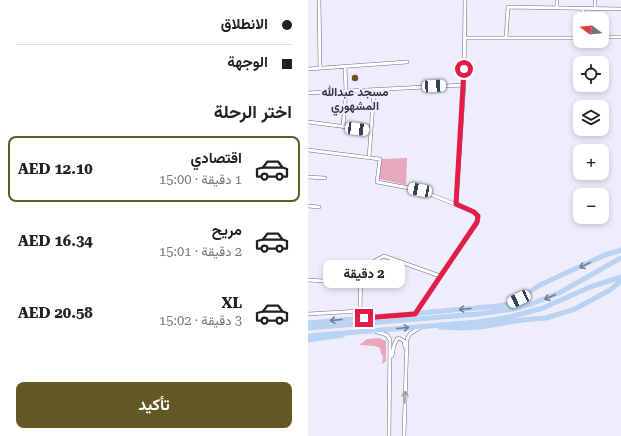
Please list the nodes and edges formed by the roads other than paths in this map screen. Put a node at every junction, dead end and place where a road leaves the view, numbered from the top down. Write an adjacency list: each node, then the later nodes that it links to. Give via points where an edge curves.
1 (319, 0): 17 (street)
2 (464, 0): 12 (street)
3 (557, 0): 5 (street)
4 (595, 0): 7 (street)
5 (557, 8): 6 (street); 13 (street, via 508,7)
6 (583, 8): 7 (street); 9 (street)
7 (595, 9): 8 (street)
8 (621, 9)
9 (583, 12)
10 (609, 37): 11 (street)
11 (621, 37)
12 (464, 38): 13 (street); 19 (street)
13 (506, 38): 14 (street)
14 (573, 38)
15 (407, 62): 16 (street)
16 (345, 67): 17 (street); 21 (street)
17 (320, 68): 18 (street)
18 (308, 69)
19 (464, 85): 20 (street); 30 (street)
20 (374, 90): 21 (street); 25 (street)
21 (346, 91): 22 (street); 24 (street)
22 (308, 93)
23 (308, 122): 24 (street)
24 (343, 127): 25 (street)
25 (371, 130): 27 (street)
26 (308, 150): 27 (street)
27 (369, 158): 30 (street, via 380,159 377,182 420,190)
28 (308, 177): 29 (street)
29 (325, 178)
30 (456, 204): 35 (street, via 474,212 478,216 477,222)
31 (308, 206): 32 (street)
32 (318, 207)
33 (621, 250): 41 (main road, one-way to 41, via 540,285 510,304)
34 (621, 258): 44 (main road, one-way to 44, via 559,293 513,309)
35 (440, 276): 40 (street, via 384,256 362,268 360,311); 41 (street)
36 (621, 277): 43 (main road, via 525,314 478,322)
37 (308, 280): 38 (street)
38 (324, 281)
39 (621, 281): 43 (main road, via 575,309 546,318 474,327)
40 (308, 314)
41 (415, 314): 42 (main road, one-way to 42)
42 (308, 323)
43 (422, 326): 45 (main road, one-way to 43); 48 (street, via 414,330 407,339)
44 (308, 328)
45 (372, 331): 46 (main road); 47 (main road); 49 (street, via 387,335 390,340)
46 (308, 336)
47 (308, 340)
48 (407, 353): 49 (street, via 404,341 397,339); 50 (street, one-way to 48)
49 (390, 364): 51 (street)
50 (405, 435)
51 (389, 436)

